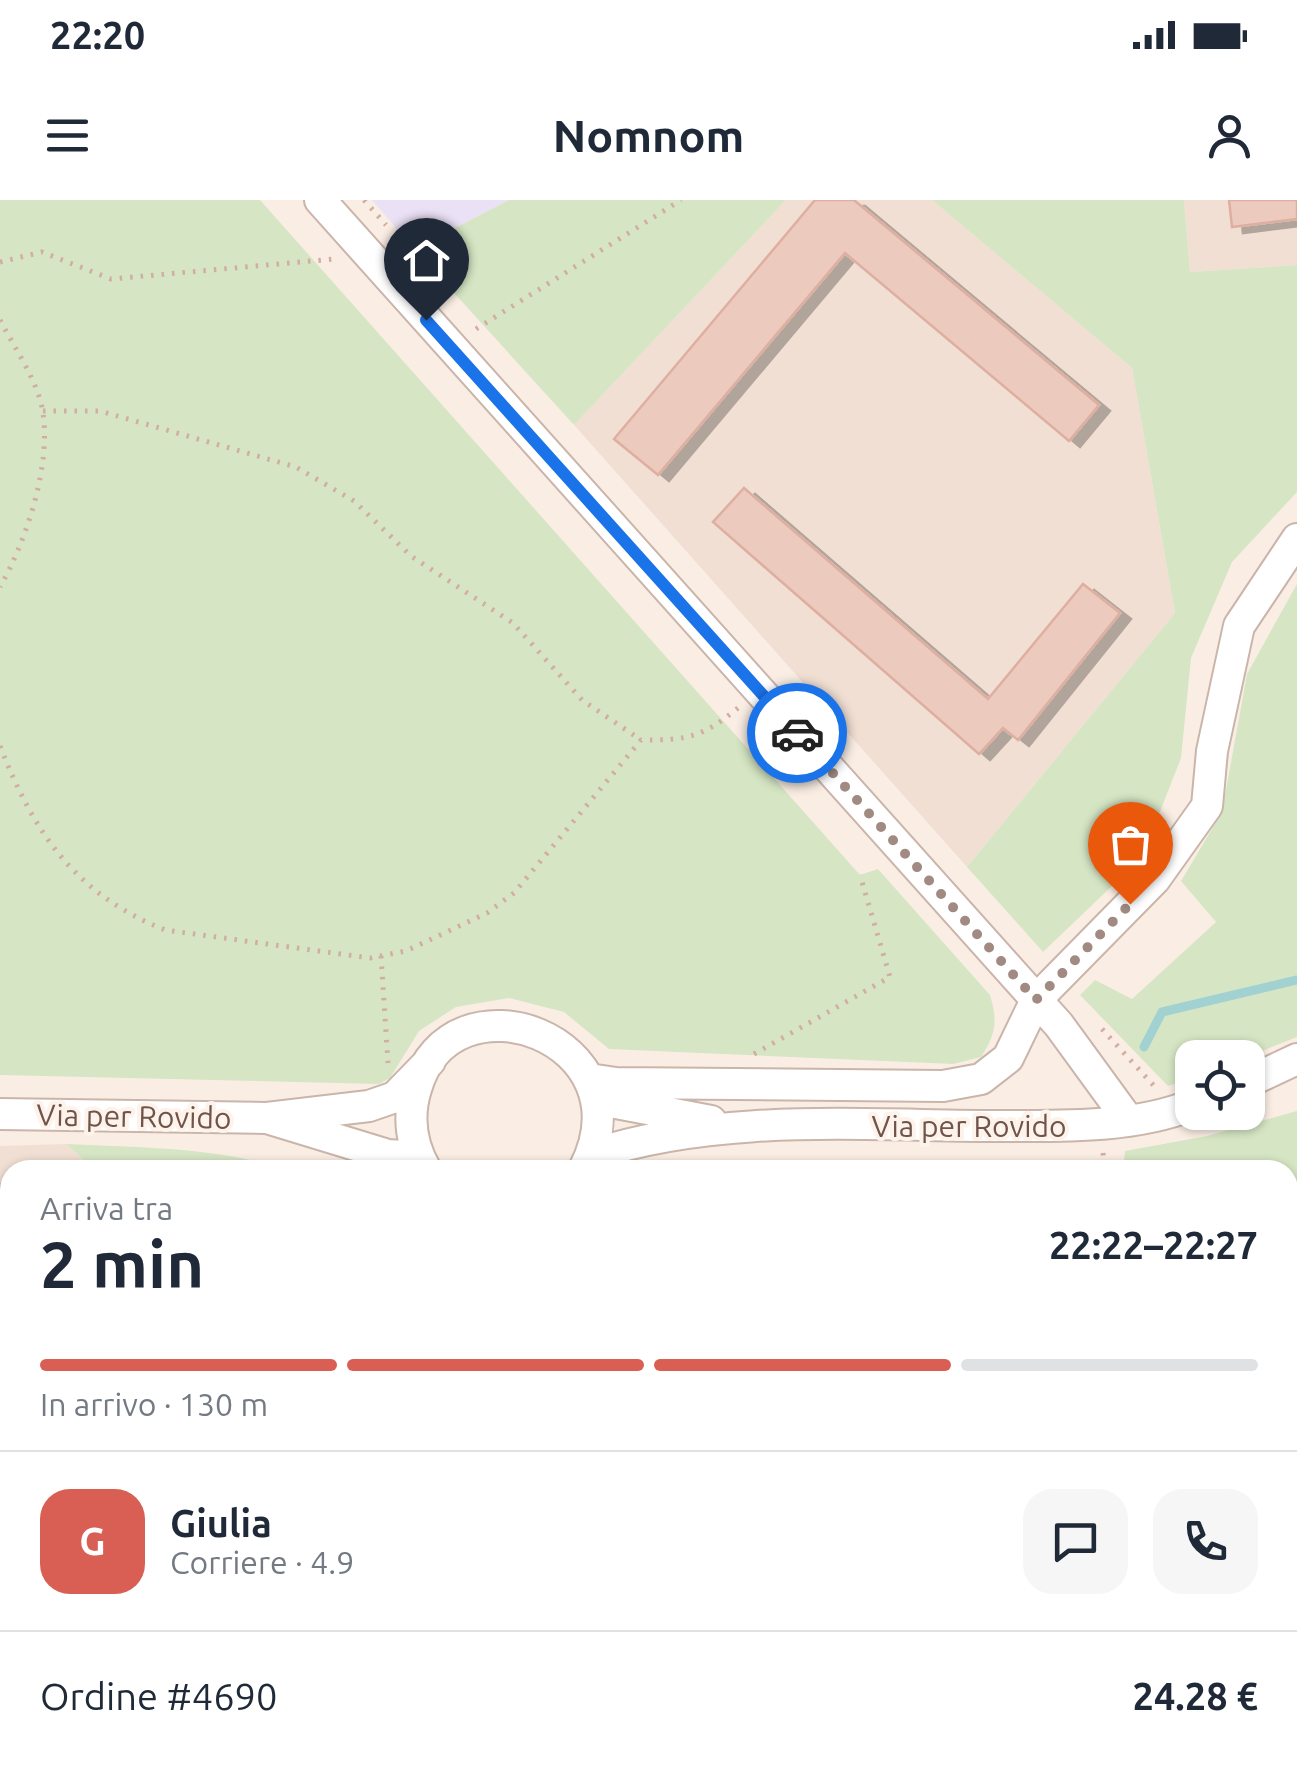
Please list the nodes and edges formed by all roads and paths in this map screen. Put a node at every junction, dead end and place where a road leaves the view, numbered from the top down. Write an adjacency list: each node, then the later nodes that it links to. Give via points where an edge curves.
1 (320, 200): 3 (street)
2 (680, 200): 6 (path)
3 (357, 243): 4 (path, via 330,262 111,279 42,252); 6 (street)
4 (0, 262)
5 (0, 320): 7 (path)
6 (450, 346): 10 (street)
7 (43, 411): 9 (path, via 33,510); 11 (path, via 100,411 296,467 354,501 412,556 513,623 582,700)
8 (1297, 540): 15 (street, via 1239,626 1207,806 1155,879)
9 (0, 587)
10 (759, 690): 11 (path, via 706,734); 15 (street)
11 (641, 740): 14 (path, via 514,893 487,913)
12 (0, 746): 14 (path, via 34,826 67,866 140,920 165,930)
13 (860, 875): 16 (path, via 890,977)
14 (381, 956): 20 (path)
15 (1036, 1000): 21 (street, via 1008,1058 968,1082); 25 (street)
16 (750, 1056)
17 (1297, 1059): 19 (street)
18 (430, 1060): 21 (street, Via per Rovido, via 470,1031 520,1026 565,1047); 24 (street, Via per Rovido, via 381,1103); 28 (street, via 411,1107)
19 (1265, 1074)
20 (390, 1078)
21 (592, 1087): 26 (street, Via per Rovido, via 616,1103); 29 (street, via 598,1125)
22 (1175, 1109): 25 (street, Via per Rovido)
23 (0, 1114): 24 (street, Via per Rovido)
24 (267, 1118): 27 (street, Via per Rovido)
25 (1129, 1120): 26 (street, Via per Rovido)
26 (744, 1127): 30 (street, Via per Rovido, via 668,1136)
27 (410, 1160)
28 (421, 1160)
29 (588, 1160)
30 (593, 1160)

